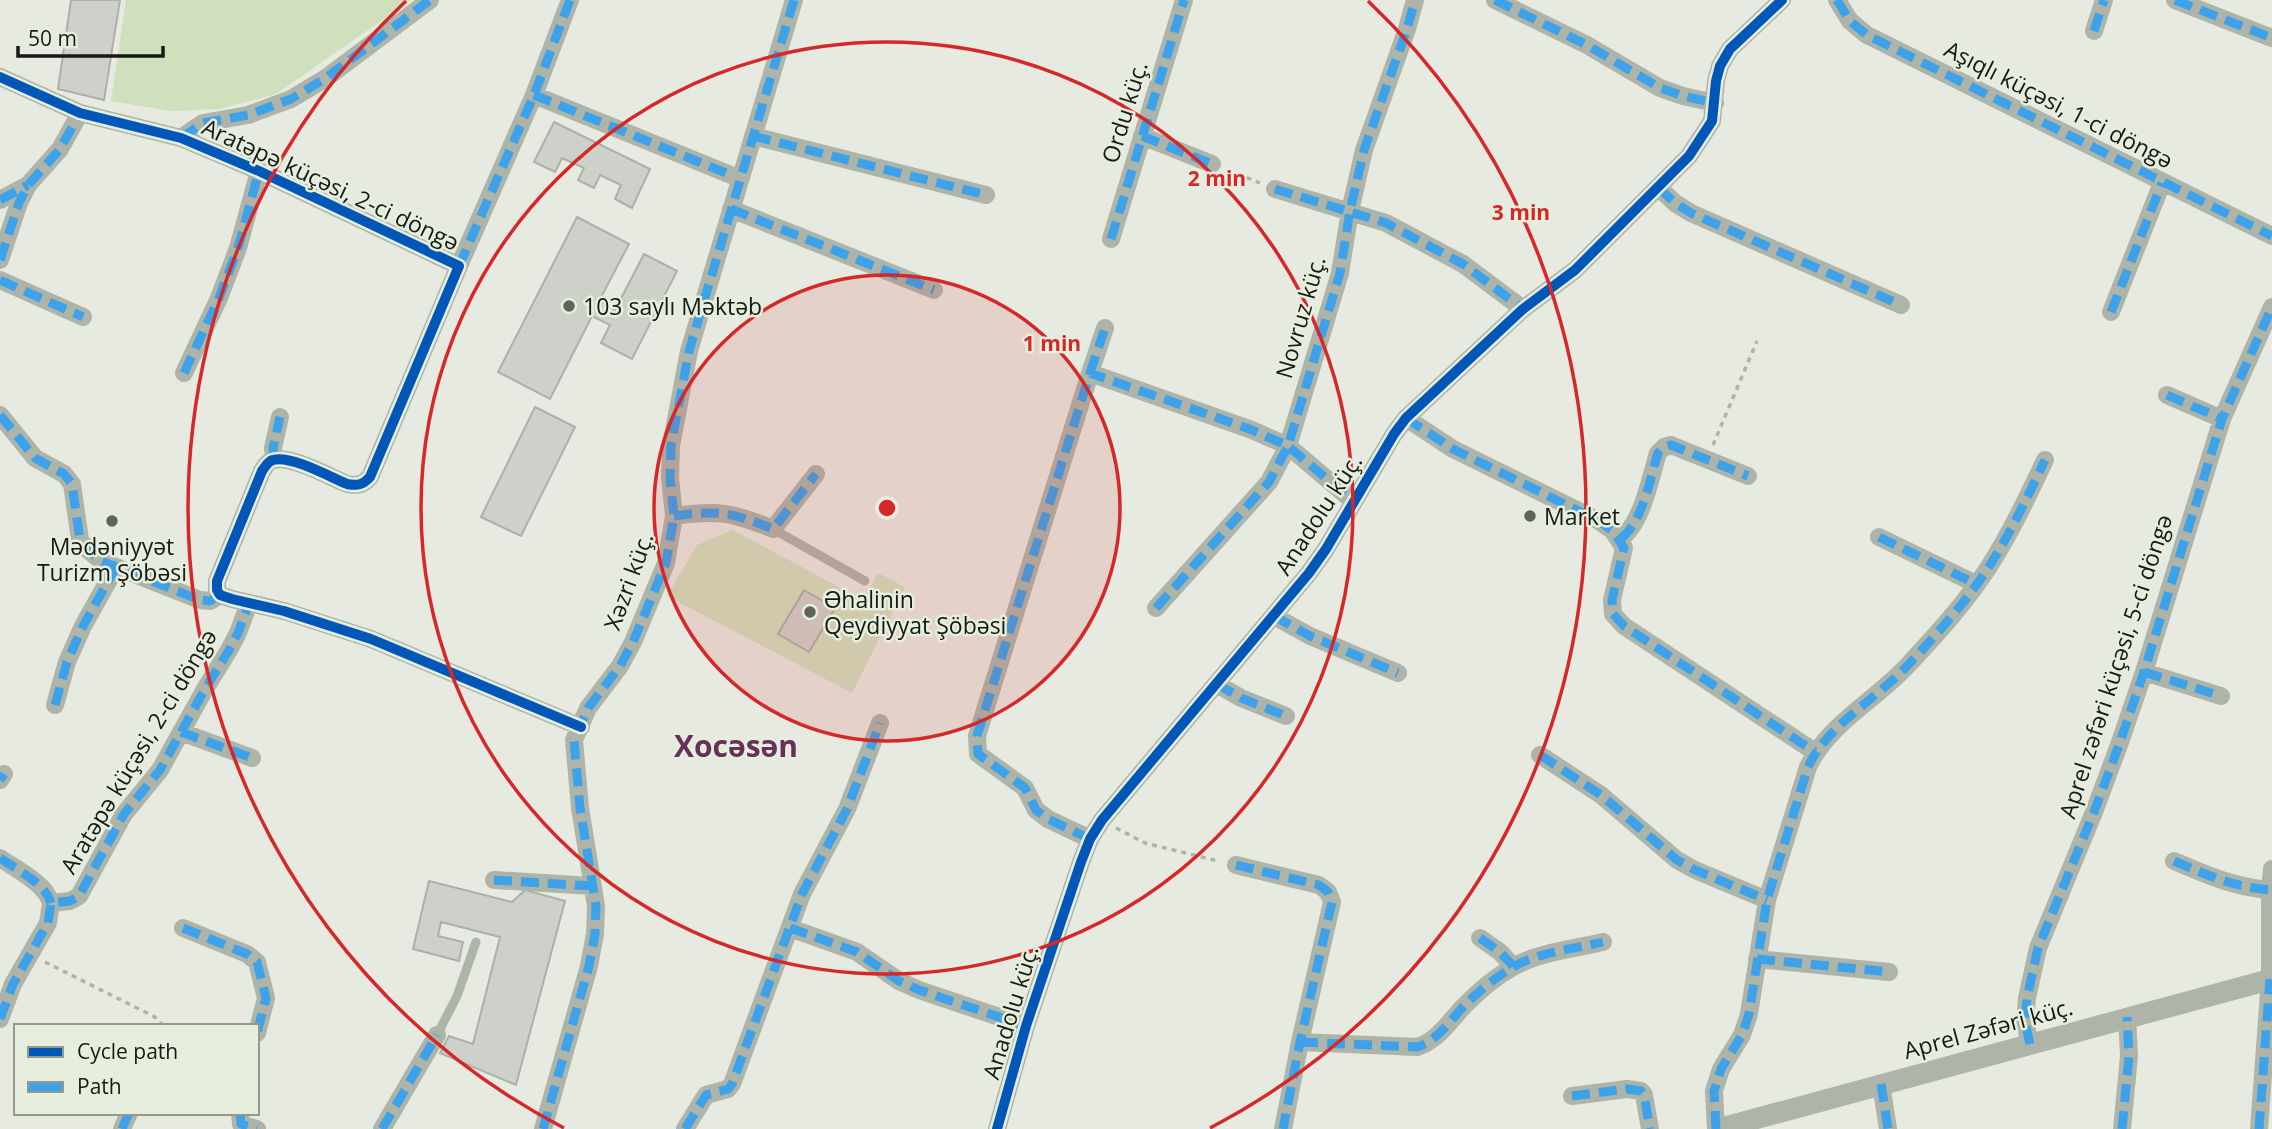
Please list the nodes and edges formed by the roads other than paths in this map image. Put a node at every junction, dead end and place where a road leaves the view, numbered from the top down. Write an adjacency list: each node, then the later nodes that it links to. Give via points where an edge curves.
1 (430, 0): 19 (street, via 291,99 248,115 203,122)
2 (570, 0): 14 (street, Aratəpə küçəsi, 2-ci döngə)
3 (794, 0): 17 (street, Xəzri küç.)
4 (1184, 0): 18 (street, Ordu küç.)
5 (1415, 0): 30 (street, Novruz küç., via 1364,150)
6 (1496, 0): 15 (street, via 1660,88)
7 (1782, 0): 15 (street, Anadolu küç., via 1730,49 1716,80)
8 (1836, 0): 23 (street, Aşıqlı küçəsi, 1-ci döngə, via 1867,35)
9 (2104, 0): 11 (street)
10 (2175, 0): 12 (street)
11 (2094, 31)
12 (2272, 38)
13 (0, 77): 16 (street, Aratəpə küçəsi, 2-ci döngə)
14 (534, 95): 22 (street); 34 (street, Aratəpə küçəsi, 2-ci döngə)
15 (1715, 103): 25 (street, Anadolu küç., via 1712,121 1700,142)
16 (80, 113): 19 (street, Aratəpə küçəsi, 2-ci döngə); 24 (street, via 60,149)
17 (753, 136): 27 (street); 29 (street, Xəzri küç.)
18 (1142, 136): 20 (street); 32 (street, Ordu küç.)
19 (181, 138): 21 (street, Aratəpə küçəsi, 2-ci döngə)
20 (1212, 164)
21 (259, 171): 34 (street, Aratəpə küçəsi, 2-ci döngə); 43 (street, via 238,248)
22 (731, 175)
23 (2162, 183): 31 (street, Aşıqlı küçəsi, 1-ci döngə); 40 (street)
24 (27, 185): 28 (street); 33 (street)
25 (1659, 188): 37 (street, via 1691,213); 39 (street, Anadolu küç., via 1575,270)
26 (1275, 189): 30 (street)
27 (986, 195)
28 (0, 200)
29 (731, 209): 36 (street); 56 (street, Xəzri küç., via 688,351 677,405 671,457)
30 (1350, 211): 39 (street, via 1386,223 1463,264); 50 (street, Novruz küç., via 1340,273)
31 (2272, 236)
32 (1111, 239)
33 (0, 260)
34 (460, 266): 51 (street, Aratəpə küçəsi, 2-ci döngə, via 365,483 347,484 296,462)
35 (0, 280): 41 (street)
36 (934, 290)
37 (1901, 304)
38 (2272, 307): 49 (street, Aprel zəfəri küçəsi, 5-ci döngə)
39 (1523, 309): 48 (street, Anadolu küç.)
40 (2111, 312)
41 (83, 317)
42 (1105, 328): 44 (street)
43 (184, 373)
44 (1090, 373): 50 (street); 79 (street, via 977,736 978,754 1026,788 1035,810)
45 (2167, 395): 49 (street)
46 (0, 415): 60 (street, via 35,458 64,474 72,484 80,540 101,561)
47 (280, 417): 51 (street)
48 (1406, 418): 55 (street, Anadolu küç.); 59 (street, via 1453,449 1599,521)
49 (2222, 419): 67 (street, Aprel zəfəri küçəsi, 5-ci döngə)
50 (1288, 446): 55 (street); 65 (street, Novruz küç., via 1269,482)
51 (274, 459): 63 (street, via 262,471 217,581)
52 (2045, 460): 62 (street, via 2008,535)
53 (816, 474): 57 (street)
54 (1748, 476): 59 (street, via 1671,445 1664,447 1658,453 1636,522)
55 (1353, 501): 66 (street, Anadolu küç., via 1320,557)
56 (674, 516): 57 (street, via 712,511 742,516); 74 (street, Xəzri küç., via 666,563 633,642 587,708)
57 (773, 529): 61 (lane)
58 (1879, 537): 62 (street)
59 (1620, 539): 76 (street, via 1624,556 1612,600 1613,614 1624,626)
60 (116, 567): 63 (street, via 200,600); 71 (street, via 67,662)
61 (865, 581)
62 (1976, 584): 76 (street, via 1908,666 1826,737)
63 (220, 595): 64 (street)
64 (249, 603): 74 (street, via 382,643); 75 (street, Aratəpə küçəsi, 2-ci döngə, via 234,642)
65 (1156, 608)
66 (1274, 616): 68 (street); 69 (street, Anadolu küç.)
67 (2144, 672): 70 (street); 105 (street, Aprel zəfəri küçəsi, 5-ci döngə, via 2094,812 2038,947 2025,1022)
68 (1398, 673)
69 (1217, 684): 72 (street); 79 (street, Anadolu küç.)
70 (2221, 696)
71 (55, 705)
72 (1286, 716)
73 (880, 723): 90 (street, via 847,808 811,875)
74 (581, 727): 85 (street, Xəzri küç., via 574,740 575,760)
75 (181, 732): 78 (street); 88 (street, Aratəpə küçəsi, 2-ci döngə, via 160,770 124,814 79,896)
76 (1815, 752): 87 (street)
77 (1540, 755): 87 (street, via 1601,795 1678,860)
78 (252, 758)
79 (1090, 839): 102 (street, Anadolu küç.)
80 (0, 858): 88 (street, via 41,887)
81 (2174, 860): 86 (street, via 2227,883)
82 (1236, 865): 104 (street, via 1319,885 1332,902)
83 (2272, 869): 86 (street)
84 (494, 880): 85 (street)
85 (592, 886): 109 (street, Xəzri küç., via 596,934)
86 (2270, 890): 97 (street)
87 (1767, 900): 94 (street)
88 (51, 904): 98 (street, via 48,923 31,955)
89 (183, 928): 101 (street, via 257,962 266,998)
90 (790, 928): 102 (street, via 857,952 919,990); 110 (street, via 732,1084 706,1095)
91 (1480, 938): 95 (street)
92 (477, 942): 103 (lane)
93 (1603, 942): 95 (street)
94 (1757, 959): 96 (street); 114 (street, via 1749,1014 1714,1091)
95 (1513, 966): 104 (street, via 1433,1039 1417,1047)
96 (1889, 972)
97 (2271, 979): 99 (street, Aprel Zəfəri küç.); 117 (street)
98 (6, 980): 100 (street)
99 (2127, 1017): 105 (street, Aprel Zəfəri küç.); 116 (street, via 2129,1056)
100 (0, 1018)
101 (259, 1025)
102 (1026, 1026): 111 (street, Anadolu küç.)
103 (437, 1035): 108 (street)
104 (1300, 1042): 112 (street)
105 (2030, 1044): 106 (street, Aprel Zəfəri küç.)
106 (1881, 1084): 114 (street, Aprel Zəfəri küç.); 115 (street)
107 (1572, 1096): 113 (street, via 1641,1091)
108 (382, 1129)
109 (543, 1129)
110 (685, 1129)
111 (997, 1129)
112 (1283, 1129)
113 (1650, 1129)
114 (1717, 1129)
115 (1888, 1129)
116 (2122, 1129)
117 (2259, 1129)

